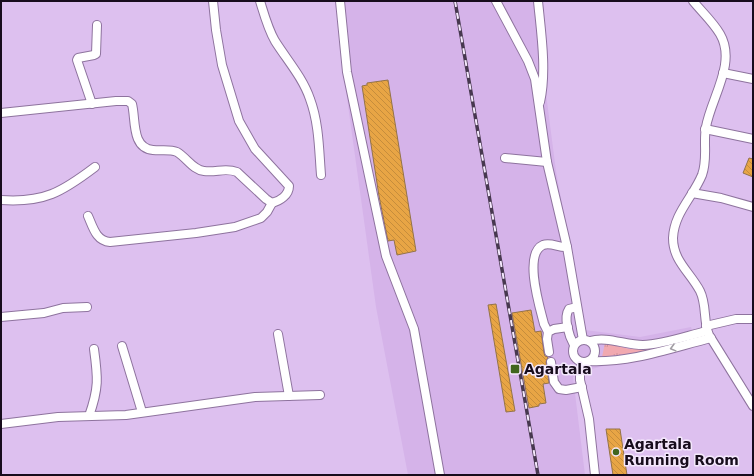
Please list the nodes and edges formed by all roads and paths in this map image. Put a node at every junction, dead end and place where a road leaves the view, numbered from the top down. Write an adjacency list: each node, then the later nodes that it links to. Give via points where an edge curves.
1 (213, 1): 21 (street, via 222,65 239,121 255,149 289,186 287,194)
2 (260, 1): 18 (street, via 274,40 310,98)
3 (340, 1): 48 (street, via 347,72 386,256 414,329)
4 (496, 1): 11 (street, via 528,61 535,79)
5 (538, 1): 11 (street, via 543,84)
6 (693, 1): 8 (street, via 720,35 725,49)
7 (97, 24): 10 (street, via 96,54 77,60)
8 (723, 73): 9 (street); 13 (street)
9 (753, 79)
10 (92, 104): 12 (street); 21 (street, via 128,101 132,104 135,134 142,145 148,149 172,150 202,171 223,169 237,172)
11 (539, 107): 16 (street)
12 (1, 113)
13 (705, 129): 14 (street); 19 (street, via 705,166)
14 (753, 139)
15 (505, 158): 16 (street)
16 (547, 162): 24 (street)
17 (95, 167): 20 (street, via 72,184 43,197)
18 (321, 175)
19 (692, 193): 22 (street); 31 (street, via 679,216 673,237 674,246 679,262 700,291)
20 (1, 200)
21 (272, 203): 23 (street, via 261,218 235,227 110,242 105,242 99,237)
22 (753, 207)
23 (88, 216)
24 (568, 247): 26 (street); 30 (street, via 544,245 538,250 533,262 533,273)
25 (87, 307): 27 (street)
26 (577, 307): 29 (street, via 567,312); 33 (street)
27 (1, 317)
28 (753, 319): 31 (street, via 736,319)
29 (568, 327): 30 (street); 34 (street)
30 (548, 332): 37 (street, via 546,338)
31 (708, 332): 33 (street, via 645,344); 39 (street, one-way to 39, via 629,358); 43 (street)
32 (278, 334): 42 (street)
33 (586, 340): 34 (street, via 579,340); 39 (street, via 593,344 595,351 592,358)
34 (574, 345): 39 (street, via 572,352 575,359)
35 (122, 346): 44 (street)
36 (94, 349): 46 (street, via 97,386)
37 (549, 352)
38 (551, 362): 40 (street, via 556,386 562,390)
39 (586, 362): 40 (street, via 580,375)
40 (582, 387): 49 (street, via 589,419)
41 (320, 395): 42 (street)
42 (289, 396): 44 (street, via 255,397)
43 (752, 404): 45 (street)
44 (142, 412): 46 (street)
45 (753, 413)
46 (89, 416): 47 (street)
47 (1, 424)
48 (440, 475)
49 (595, 475)

